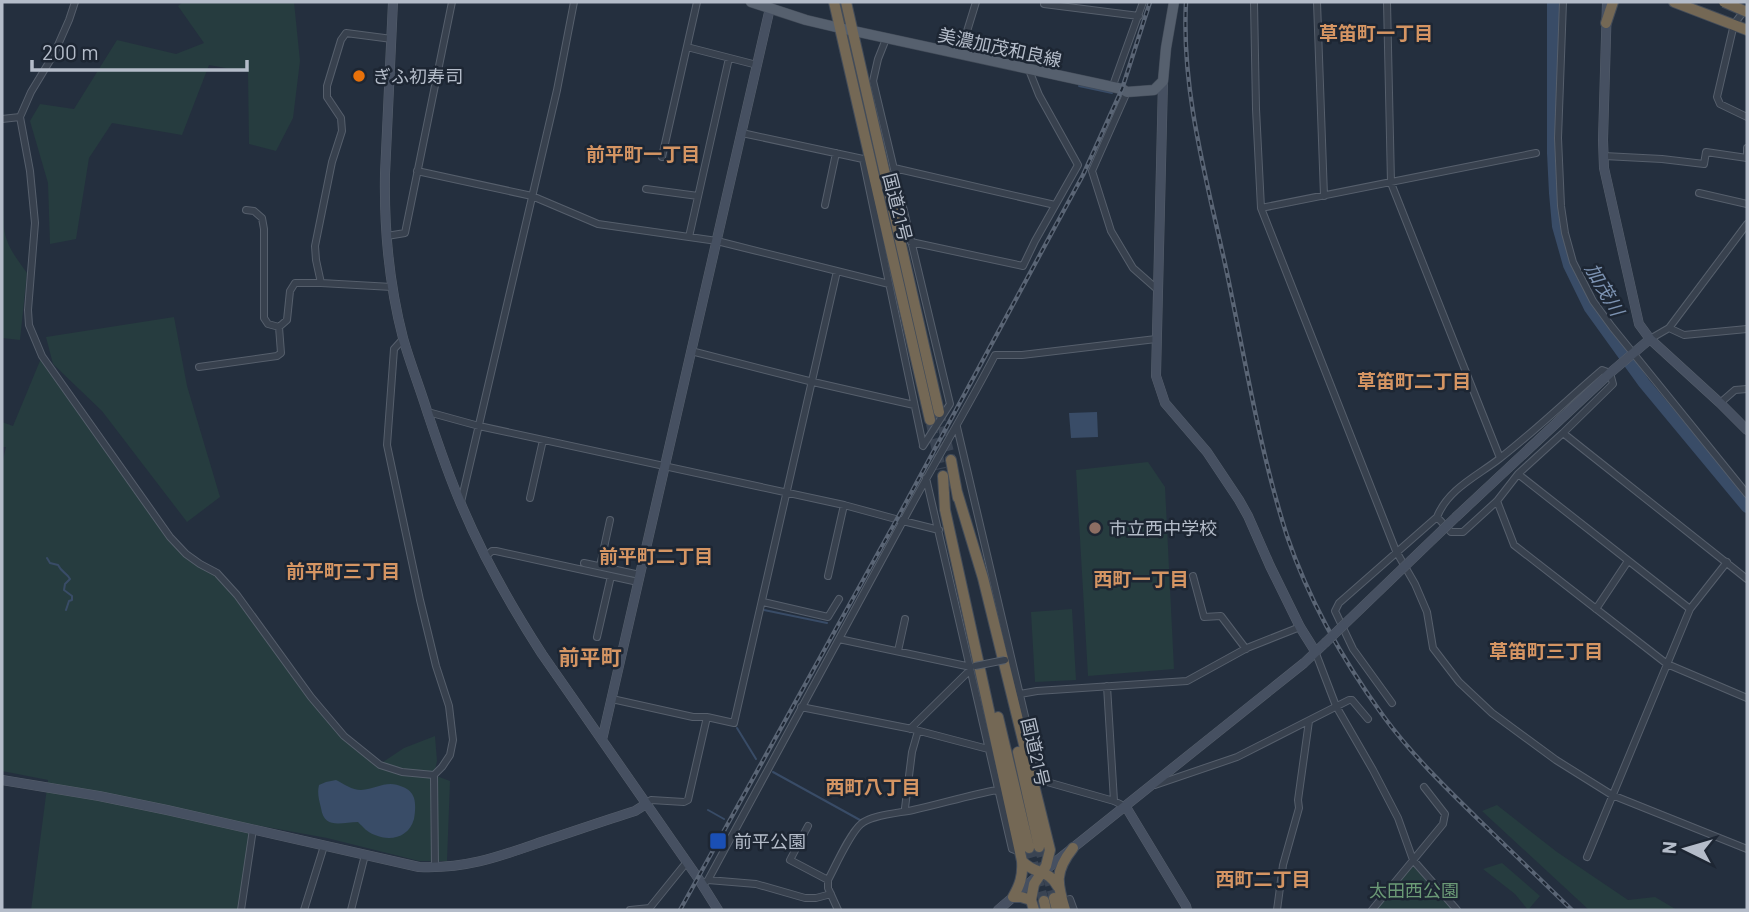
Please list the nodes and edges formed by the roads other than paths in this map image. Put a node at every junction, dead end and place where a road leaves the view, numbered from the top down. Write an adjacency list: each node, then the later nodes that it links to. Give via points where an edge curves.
1 (75, 2): 42 (street)
2 (393, 2): 32 (street)
3 (452, 2): 53 (street)
4 (574, 2): 57 (street)
5 (697, 2): 34 (street)
6 (751, 2): 23 (main road, 美濃加茂和良線)
7 (834, 2): 29 (highway, 国道21号)
8 (846, 2): 31 (highway, 国道21号)
9 (976, 2): 35 (street)
10 (1143, 2): 26 (street)
11 (1174, 2): 39 (main road)
12 (1254, 2): 63 (street)
13 (1317, 2): 59 (street)
14 (1387, 2): 54 (street)
15 (1563, 2): 82 (street, via 1558,138 1565,233 1573,262 1593,301)
16 (1607, 2): 27 (street)
17 (1613, 2): 27 (highway)
18 (1674, 2): 25 (highway)
19 (1685, 2): 25 (highway)
20 (1724, 2): 24 (highway, bridge)
21 (1734, 2): 24 (highway, bridge)
22 (1044, 4): 26 (street)
23 (771, 8): 29 (main road, 美濃加茂和良線); 37 (street)
24 (1747, 8): 28 (street)
25 (1696, 10): 28 (highway)
26 (1139, 16): 40 (street)
27 (1606, 23): 49 (street)
28 (1734, 24): 30 (highway); 43 (street, via 1717,97 1720,104)
29 (840, 28): 31 (main road, 美濃加茂和良線); 51 (highway, 国道21号)
30 (1747, 30)
31 (854, 32): 33 (main road, 美濃加茂和良線); 51 (highway, 国道21号, via 935,416)
32 (392, 39): 66 (street, via 385,174); 71 (street, via 346,33 327,86 342,131 315,246)
33 (886, 39): 35 (main road, 美濃加茂和良線); 52 (street, via 873,81)
34 (687, 47): 36 (street); 50 (street)
35 (960, 54): 38 (main road, 美濃加茂和良線)
36 (729, 58): 37 (street); 58 (street)
37 (757, 65): 45 (street)
38 (1029, 70): 40 (main road, 美濃加茂和良線); 62 (street, via 1078,165)
39 (1163, 81): 41 (main road, 美濃加茂和良線, via 1154,90); 74 (street)
40 (1112, 88): 41 (main road, 美濃加茂和良線)
41 (1127, 92): 74 (street, via 1092,172 1111,231 1133,268)
42 (20, 117): 44 (street); 150 (street, via 35,223 29,325 42,356 170,537 186,554 217,573 237,595 344,736 380,765)
43 (1747, 117)
44 (2, 119)
45 (742, 133): 47 (street); 68 (street)
46 (1747, 148): 49 (street, via 1746,158 1706,152 1704,163)
47 (836, 153): 51 (street); 61 (street)
48 (1536, 153): 54 (street)
49 (1604, 156): 80 (street, via 1639,324)
50 (662, 157)
51 (866, 158): 72 (street)
52 (894, 169): 62 (street); 69 (street)
53 (417, 171): 57 (street); 66 (street, via 405,233)
54 (1391, 183): 59 (street); 95 (street)
55 (646, 189): 58 (street)
56 (1699, 192): 60 (street)
57 (532, 196): 67 (street, via 598,224); 90 (street)
58 (698, 196): 67 (street)
59 (1324, 196): 63 (street)
60 (1747, 204)
61 (825, 205)
62 (1055, 205): 69 (street, via 1022,267)
63 (1261, 208): 111 (street)
64 (246, 210): 75 (street, via 262,218 264,318)
65 (1747, 225): 76 (street)
66 (387, 236): 73 (street)
67 (689, 237): 68 (street)
68 (717, 242): 70 (street); 81 (street)
69 (911, 242): 88 (street, via 950,404 923,446)
70 (837, 271): 72 (street); 85 (street)
71 (321, 283): 73 (street); 75 (street, via 295,283 287,320)
72 (888, 284): 88 (street)
73 (392, 287): 78 (street)
74 (1158, 290): 79 (street)
75 (279, 327): 83 (street, via 281,353 277,356)
76 (1669, 328): 77 (street, via 1684,335); 80 (street)
77 (1747, 329)
78 (403, 339): 89 (street); 150 (street, via 394,349 387,445 420,600 449,706 450,755)
79 (1156, 339): 91 (street, via 995,355); 127 (street, via 1156,376 1165,403 1207,452 1239,500)
80 (1650, 339): 82 (street); 87 (street)
81 (691, 351): 85 (street); 97 (street)
82 (1632, 355): 84 (street); 102 (street)
83 (199, 367)
84 (1613, 371): 93 (street, via 1612,383); 95 (street, via 1602,370); 132 (street, bridge)
85 (813, 382): 88 (street); 101 (street)
86 (1747, 389): 87 (street, via 1735,390)
87 (1720, 402): 92 (street)
88 (914, 405)
89 (428, 412): 90 (street); 105 (street)
90 (479, 426): 94 (street); 105 (street)
91 (957, 427): 100 (street); 133 (street)
92 (1747, 430)
93 (1563, 433): 99 (street); 114 (street)
94 (543, 440): 97 (street); 103 (street)
95 (1500, 458): 107 (street, via 1450,495)
96 (951, 460): 165 (highway, via 983,578)
97 (664, 466): 101 (street); 120 (street)
98 (942, 473): 165 (highway, via 945,510)
99 (1518, 474): 104 (street); 113 (street)
100 (926, 478): 109 (street); 110 (street)
101 (787, 493): 106 (street); 123 (street)
102 (1747, 494)
103 (530, 498)
104 (1497, 501): 107 (street, via 1463,533 1451,532); 124 (street, via 1514,545)
105 (460, 504): 112 (street)
106 (844, 505): 109 (street); 118 (street)
107 (1437, 517): 111 (street)
108 (610, 520): 116 (street)
109 (904, 521): 110 (street); 129 (street)
110 (939, 530): 135 (street)
111 (1396, 551): 140 (street, via 1335,611 1353,649); 155 (street, via 1427,612 1433,648 1459,682 1556,760)
112 (485, 557): 117 (street, via 496,551); 148 (street, via 541,654)
113 (1628, 561): 124 (street); 125 (street)
114 (1727, 562): 121 (street); 125 (street)
115 (584, 563): 116 (street)
116 (600, 566): 120 (street)
117 (611, 576): 120 (street); 128 (street)
118 (828, 576)
119 (1193, 576): 130 (street, via 1204,617 1221,616)
120 (639, 579): 139 (street)
121 (1747, 579)
122 (839, 599): 123 (street, via 828,617)
123 (762, 602): 143 (street, via 734,723)
124 (1596, 609): 134 (street)
125 (1690, 609): 134 (street)
126 (905, 619): 131 (street)
127 (1300, 627): 130 (street); 132 (street)
128 (597, 637)
129 (839, 639): 131 (street); 141 (street)
130 (1246, 649): 136 (street, via 1187,681)
131 (898, 651): 135 (street)
132 (1315, 651): 142 (street); 153 (street)
133 (1009, 659): 135 (street, bridge); 137 (street)
134 (1667, 664): 138 (street); 155 (street)
135 (972, 669): 146 (street); 149 (street)
136 (1107, 686): 137 (street); 156 (street)
137 (1020, 694): 156 (street, via 1040,780)
138 (1747, 698)
139 (612, 699): 143 (street); 148 (street)
140 (1392, 703)
141 (801, 706): 146 (street); 173 (street)
142 (1336, 706): 144 (street, via 1352,701); 145 (street); 168 (street, via 1398,818)
143 (708, 717): 157 (street, via 688,800 651,800)
144 (1368, 719)
145 (1309, 721): 153 (street, via 1237,757); 189 (street, via 1298,808)
146 (910, 729): 147 (street)
147 (918, 731): 149 (street); 159 (street)
148 (602, 740): 157 (street)
149 (988, 749): 154 (street)
150 (434, 775): 170 (street)
151 (2, 780): 161 (street)
152 (1424, 786): 168 (street, via 1445,814 1443,824)
153 (1147, 788): 158 (street)
154 (997, 790): 159 (street); 165 (street, via 1012,849)
155 (1612, 794): 164 (street); 167 (street)
156 (1114, 801): 158 (street)
157 (646, 804): 169 (street); 170 (street, via 491,859)
158 (1126, 807): 163 (street); 188 (street)
159 (906, 811): 172 (street, via 862,823)
160 (808, 826): 172 (street, via 790,860)
161 (253, 829): 162 (street); 180 (street)
162 (324, 846): 166 (street); 181 (street)
163 (1073, 848): 165 (highway); 171 (street); 174 (highway, via 1059,872)
164 (1747, 849)
165 (1032, 851): 171 (highway); 171 (highway, via 1030,869); 176 (highway)
166 (365, 855): 170 (street); 182 (street)
167 (1587, 857)
168 (1413, 860): 190 (street); 191 (street)
169 (686, 863): 173 (street); 179 (street)
170 (435, 868)
171 (1042, 873): 174 (highway, via 1050,875); 176 (street); 177 (highway, via 1034,884)
172 (828, 880): 175 (street)
173 (705, 882): 175 (street, via 756,884 805,898); 184 (street)
174 (1058, 887): 178 (highway)
175 (831, 894): 185 (street)
176 (1013, 897): 177 (highway, via 1027,898); 186 (street)
177 (1033, 905)
178 (1055, 905): 187 (street, via 1070,899)
179 (649, 909): 183 (street)
180 (242, 910)
181 (304, 910)
182 (351, 910)
183 (630, 910)
184 (718, 910)
185 (838, 910)
186 (998, 910)
187 (1074, 910)
188 (1187, 910)
189 (1277, 910)
190 (1372, 910)
191 (1457, 910)

